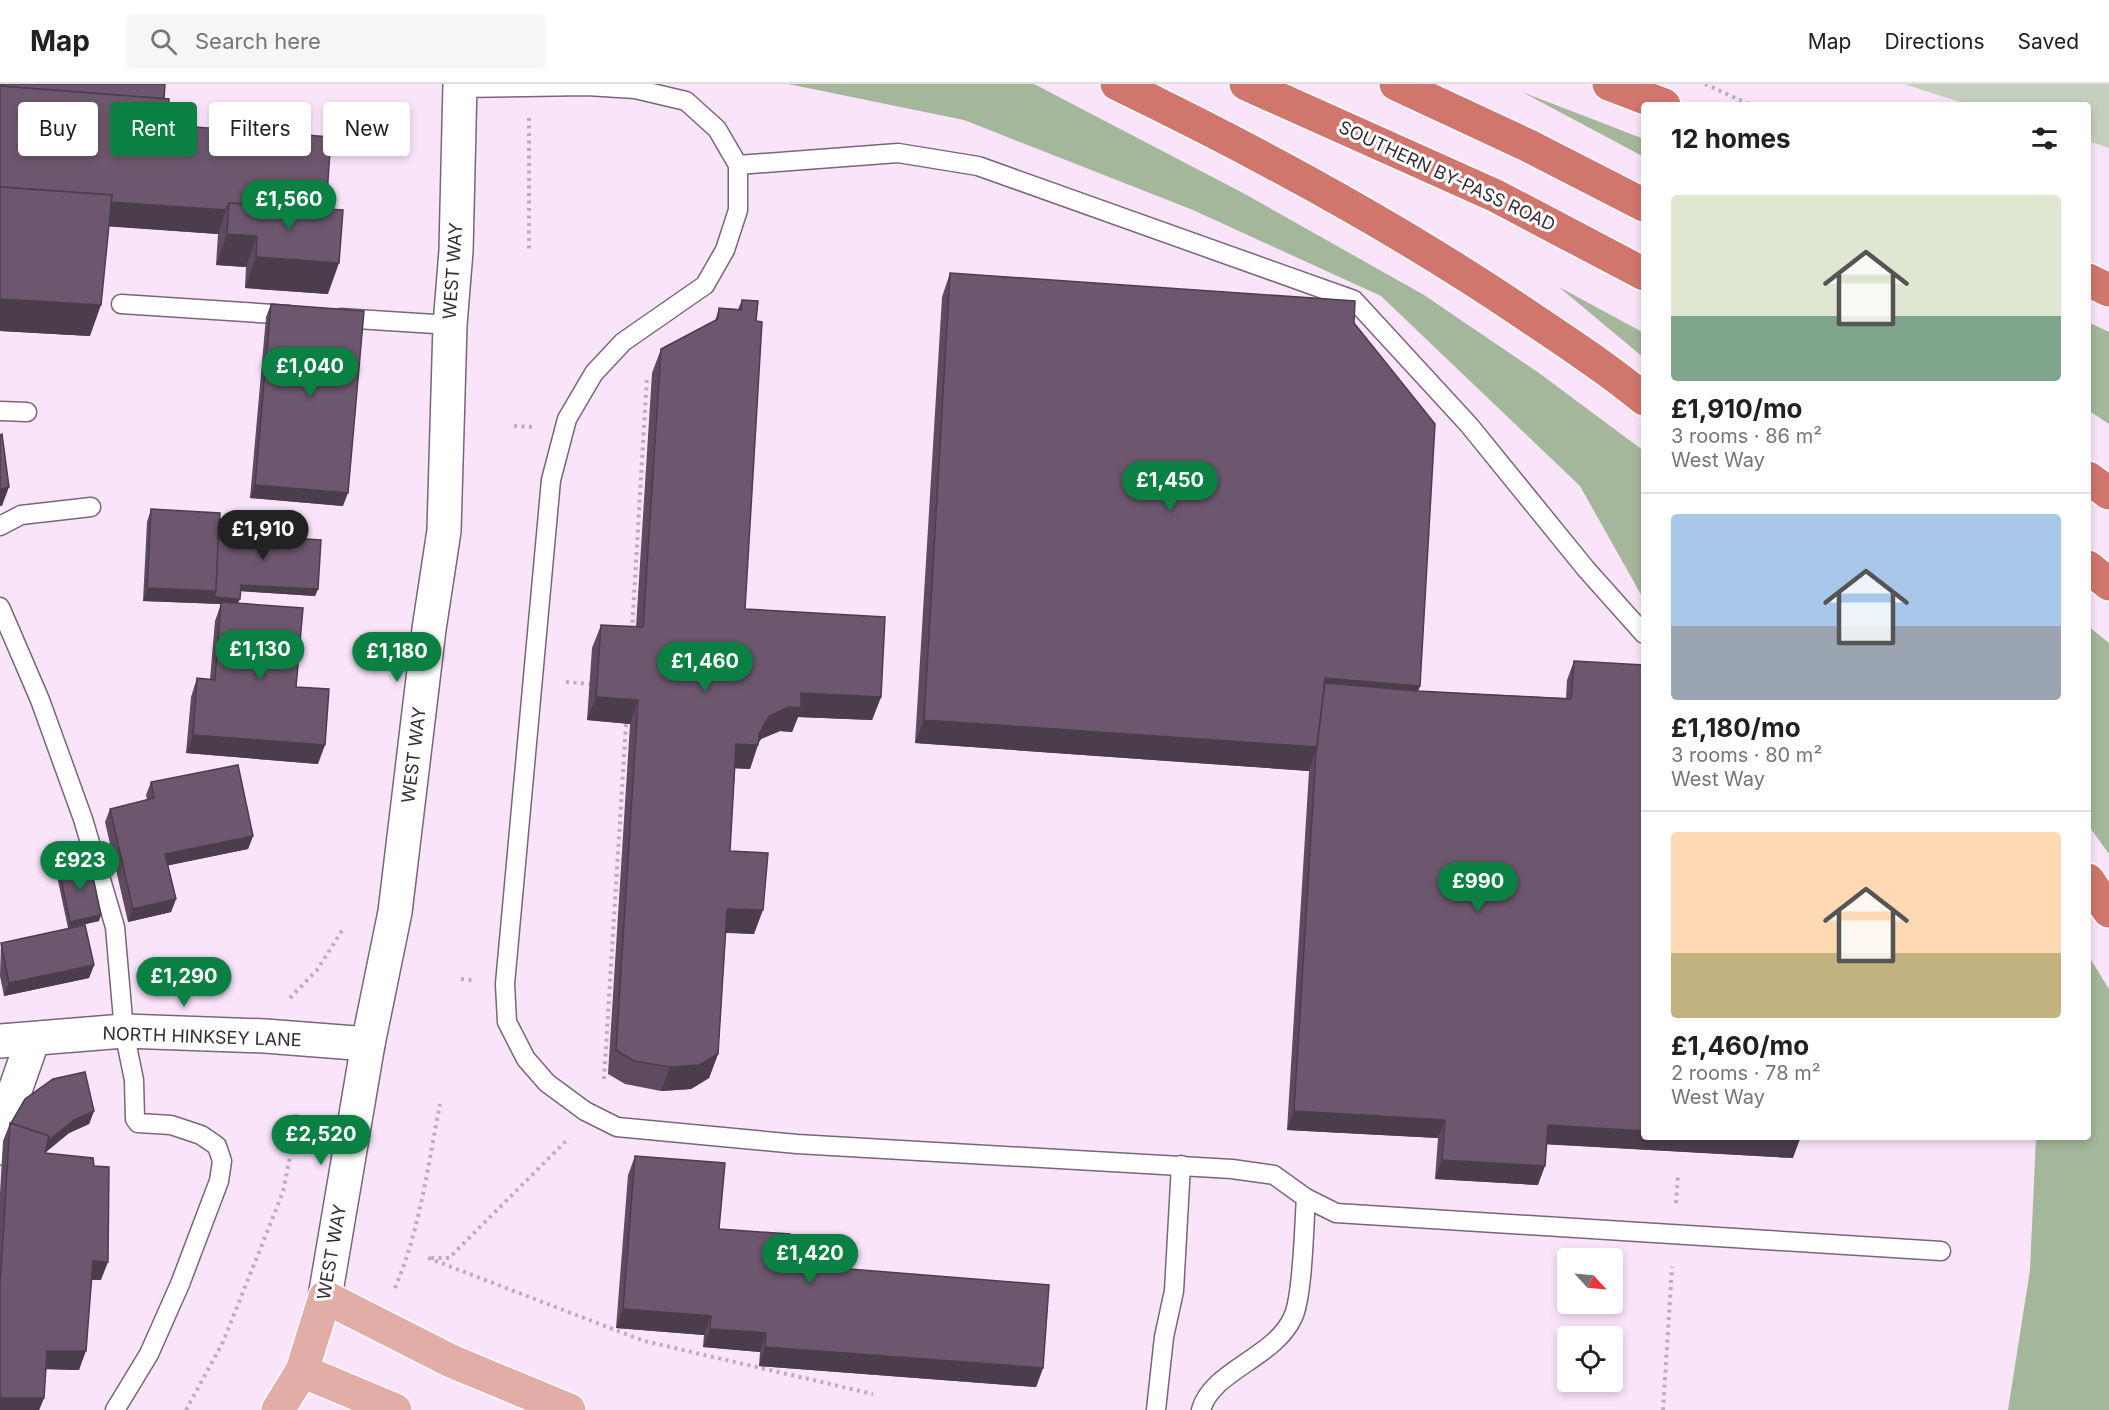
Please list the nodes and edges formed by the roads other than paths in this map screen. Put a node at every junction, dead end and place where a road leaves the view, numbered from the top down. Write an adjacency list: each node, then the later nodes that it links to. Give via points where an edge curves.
1 (1117, 84): 14 (highway, via 1382,223 1470,277)
2 (1246, 84): 9 (highway, SOUTHERN BY-PASS ROAD, via 1496,196)
3 (1396, 84): 8 (highway, via 1527,145)
4 (1609, 84): 6 (highway)
5 (460, 86): 7 (lane, via 635,88 686,101 717,129); 13 (main road, WEST WAY)
6 (1656, 102)
7 (738, 165): 22 (lane, via 898,153 978,166 1354,300 1469,425); 30 (lane, via 738,210 724,250 705,285 623,342 594,373 567,419 559,448 551,480 527,732 505,984 507,1022 526,1059 547,1083 585,1111 617,1127 797,1144)
8 (1641, 204)
9 (1641, 272)
10 (2091, 281): 11 (highway)
11 (2109, 290)
12 (121, 304): 13 (lane)
13 (450, 325): 28 (main road, WEST WAY, via 444,531 395,912)
14 (1641, 397)
15 (0, 411): 16 (lane)
16 (27, 412)
17 (91, 507): 18 (lane, via 21,515)
18 (0, 526)
19 (2091, 569): 20 (highway)
20 (2109, 584)
21 (0, 607): 25 (lane, via 40,700 115,927)
22 (1641, 631)
23 (2091, 884): 24 (highway)
24 (2109, 911)
25 (124, 1031): 26 (main road, NORTH HINKSEY LANE); 28 (main road, NORTH HINKSEY LANE); 35 (lane, via 138,1123 171,1125 201,1135 217,1146 222,1161 219,1181 180,1284 149,1354)
26 (33, 1039): 27 (main road, NORTH HINKSEY LANE); 29 (main road)
27 (0, 1041)
28 (368, 1044): 33 (main road, WEST WAY)
29 (0, 1148)
30 (1181, 1165): 31 (lane, via 1274,1175); 39 (lane, via 1174,1291 1164,1337)
31 (1306, 1198): 32 (lane, via 1336,1213); 40 (lane, via 1294,1316 1274,1345 1222,1380)
32 (1941, 1251)
33 (325, 1297): 34 (main road, WEST WAY); 38 (main road, via 451,1361)
34 (302, 1371): 36 (main road, WEST WAY); 37 (main road)
35 (115, 1410)
36 (278, 1410)
37 (395, 1410)
38 (569, 1410)
39 (1156, 1410)
40 (1201, 1410)

